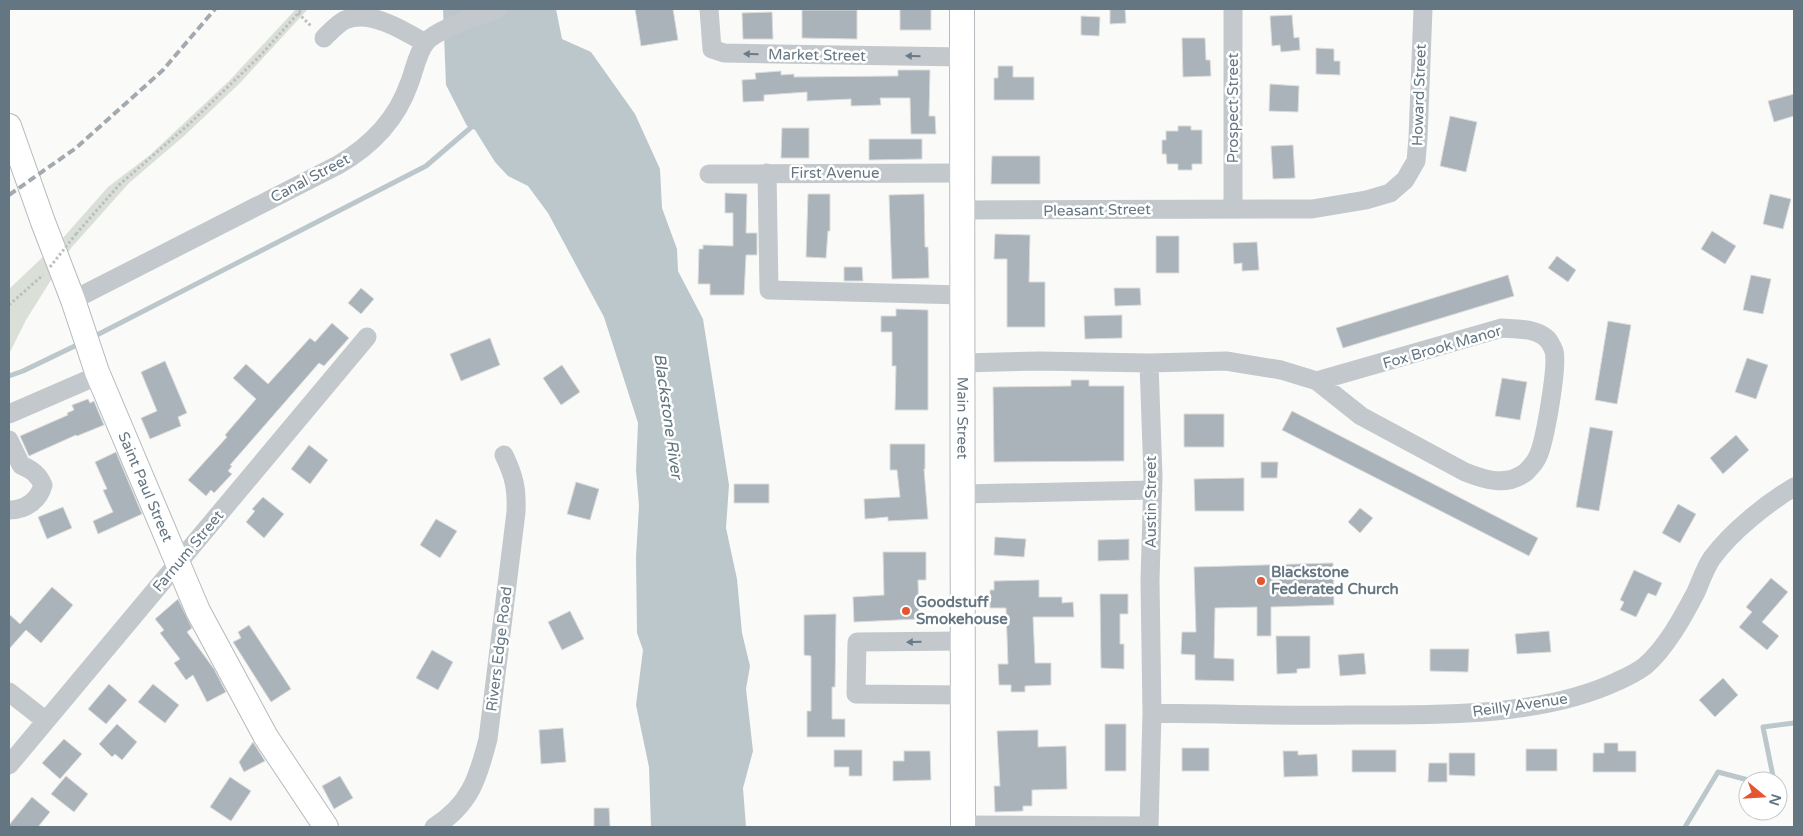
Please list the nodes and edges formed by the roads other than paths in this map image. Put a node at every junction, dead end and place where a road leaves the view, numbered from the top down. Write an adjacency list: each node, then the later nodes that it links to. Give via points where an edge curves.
1 (498, 9): 7 (street)
2 (709, 9): 8 (street, Market Street, one-way to 2, via 724,53 712,49)
3 (962, 9): 8 (main road, Main Street)
4 (1233, 9): 13 (street, Prospect Street)
5 (1423, 9): 13 (street, Howard Street, via 1416,161 1405,180 1390,193 1343,205 1312,209)
6 (324, 38): 7 (street, via 346,20 358,18 373,19)
7 (431, 38): 16 (street, Canal Street, via 396,113 363,149 338,165)
8 (962, 57): 11 (main road, Main Street)
9 (9, 126): 16 (main road, Saint Paul Street)
10 (767, 173): 11 (street, First Avenue); 12 (street, First Avenue); 15 (street, via 769,290)
11 (961, 173): 14 (main road, Main Street)
12 (709, 174)
13 (1233, 208): 14 (street, Pleasant Street)
14 (961, 210): 15 (main road, Main Street)
15 (963, 295): 18 (main road, Main Street)
16 (73, 300): 20 (main road, Saint Paul Street)
17 (367, 336): 30 (street, Farnum Street)
18 (963, 363): 19 (street); 28 (main road, Main Street)
19 (1149, 363): 21 (street, Fox Brook Manor, via 1226,361 1281,370); 27 (street, Austin Street)
20 (99, 375): 22 (street); 30 (main road, Saint Paul Street)
21 (1317, 381): 21 (street, Fox Brook Manor, via 1361,416 1465,472 1496,482 1514,479 1527,472 1538,458 1555,367 1554,351 1546,338 1532,331 1502,328)
22 (9, 414)
23 (9, 440): 25 (street)
24 (504, 455): 39 (street, Rivers Edge Road, via 517,491 516,512 488,739 480,770 467,798)
25 (15, 470): 29 (street, via 30,469 43,485 40,495 28,506)
26 (1794, 486): 34 (street, Reilly Avenue, via 1732,536 1711,559 1696,593 1657,654 1644,667 1600,690 1534,705 1438,715)
27 (1152, 490): 28 (street); 34 (street, Austin Street)
28 (963, 494): 31 (main road, Main Street)
29 (9, 510)
30 (177, 563): 35 (street, Farnum Street); 38 (main road, Saint Paul Street, via 198,611 266,737)
31 (963, 641): 33 (main road, Main Street); 33 (street, one-way to 33, via 857,642 856,694)
32 (9, 692): 35 (street)
33 (963, 694): 37 (main road, Main Street)
34 (1152, 713): 41 (street, Austin Street)
35 (46, 721): 36 (street, Farnum Street)
36 (9, 765)
37 (963, 826): 40 (street)
38 (326, 827)
39 (434, 827)
40 (1084, 827): 41 (street)
41 (1149, 827)

